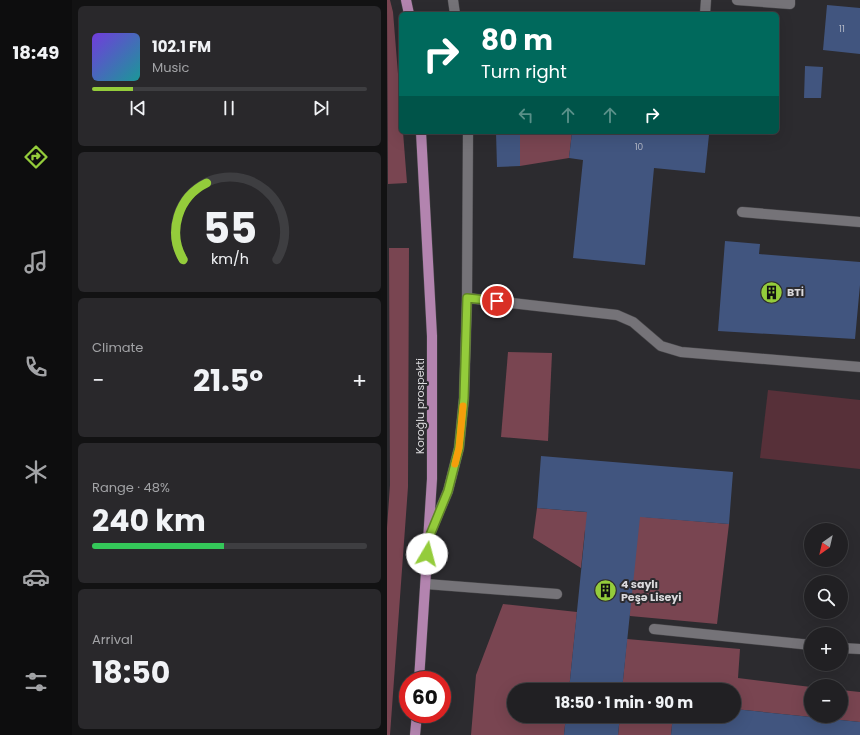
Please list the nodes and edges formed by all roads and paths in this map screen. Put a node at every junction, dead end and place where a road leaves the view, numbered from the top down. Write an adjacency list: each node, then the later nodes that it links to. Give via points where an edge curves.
1 (406, 0): 6 (main road)
2 (453, 0): 7 (street)
3 (706, 0): 8 (street)
4 (737, 0): 5 (street, via 790,4)
5 (791, 0)
6 (409, 12)
7 (455, 12)
8 (705, 12)
9 (421, 134): 15 (main road, Koroğlu prospekti, via 433,336 432,479)
10 (468, 134): 13 (street)
11 (742, 212): 12 (street)
12 (860, 222)
13 (467, 298): 14 (street, via 617,315 633,322 661,346 681,352); 15 (street, via 464,398 459,448 448,491)
14 (860, 367)
15 (428, 540): 16 (main road, Koroğlu prospekti)
16 (425, 584): 17 (street); 22 (main road, Koroğlu prospekti)
17 (557, 594)
18 (654, 629): 19 (street)
19 (804, 644)
20 (848, 648): 21 (street)
21 (860, 649)
22 (420, 671)
23 (416, 723): 24 (main road)
24 (415, 735)

